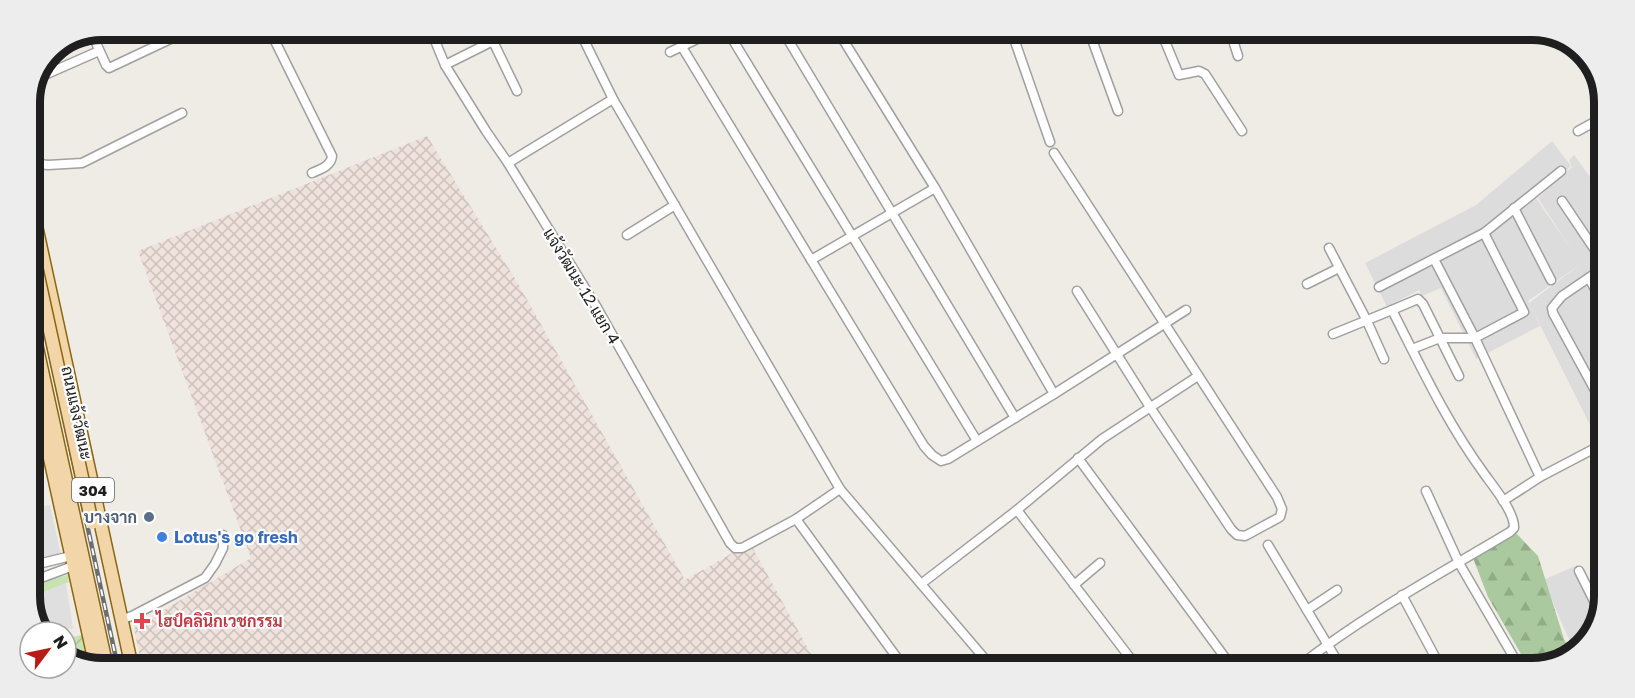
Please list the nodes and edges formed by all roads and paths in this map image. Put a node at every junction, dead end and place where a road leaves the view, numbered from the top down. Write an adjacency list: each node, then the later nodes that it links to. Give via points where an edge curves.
1 (168, 40): 16 (street, via 109,68)
2 (274, 40): 33 (street, via 332,156 326,166)
3 (435, 40): 19 (street, แจ้งวัฒนะ 12 แยก 4)
4 (584, 40): 22 (street)
5 (696, 40): 15 (street)
6 (733, 40): 41 (street)
7 (788, 40): 38 (street)
8 (843, 40): 34 (street)
9 (1014, 40): 28 (street)
10 (1092, 40): 23 (street)
11 (1164, 40): 26 (street, via 1179,75 1199,71 1205,74)
12 (1233, 40): 18 (street)
13 (95, 41): 16 (street)
14 (493, 41): 19 (street); 21 (street)
15 (682, 47): 17 (street); 46 (street)
16 (99, 51): 20 (street)
17 (670, 52)
18 (1239, 56)
19 (445, 64): 30 (street, แจ้งวัฒนะ 12 แยก 4)
20 (48, 74)
21 (517, 91)
22 (613, 99): 30 (street); 36 (street)
23 (1118, 111)
24 (182, 113): 31 (street, via 82,163)
25 (1594, 122): 27 (street)
26 (1242, 131)
27 (1578, 131)
28 (1050, 142)
29 (1054, 153): 63 (street)
30 (508, 163): 86 (street, แจ้งวัฒนะ 12 แยก 4, via 596,306 730,543 735,549 742,548)
31 (41, 164)
32 (1561, 171): 37 (street)
33 (312, 173)
34 (935, 188): 38 (street); 74 (street)
35 (1562, 201): 43 (street)
36 (675, 205): 40 (street); 82 (street)
37 (1514, 208): 39 (street); 52 (street)
38 (893, 214): 41 (street); 77 (street)
39 (1484, 233): 45 (street); 66 (street, via 1527,310)
40 (627, 235)
41 (851, 237): 46 (street); 78 (street)
42 (1329, 248): 47 (street)
43 (1594, 249)
44 (41, 253): 48 (main road, ถนนแจ้งวัฒนะ / 304)
45 (1434, 259): 55 (street); 66 (street)
46 (811, 260): 78 (street, via 932,455 941,461 948,459)
47 (1339, 268): 53 (street); 62 (street)
48 (46, 273): 49 (main road); 61 (main road, ถนนแจ้งวัฒนะ / 304)
49 (41, 274)
50 (1594, 274): 51 (street)
51 (1589, 278): 54 (street); 73 (street, via 1552,308)
52 (1551, 280)
53 (1307, 284)
54 (1594, 287)
55 (1379, 288)
56 (41, 289): 105 (main road, ถนนแจ้งวัฒนะ / 304, bridge)
57 (1077, 291): 68 (street)
58 (41, 308): 61 (main road)
59 (1186, 310): 63 (street)
60 (1392, 310): 62 (street); 65 (street, via 1418,299); 67 (street)
61 (56, 317): 101 (main road, ถนนแจ้งวัฒนะ / 304)
62 (1366, 319): 64 (street); 69 (street)
63 (1164, 324): 68 (street); 71 (street)
64 (1333, 334)
65 (1440, 338): 66 (street); 67 (street); 72 (street)
66 (1475, 338): 81 (street)
67 (1412, 350): 84 (street, via 1467,451)
68 (1117, 353): 74 (street); 75 (street)
69 (1384, 359)
70 (41, 366): 104 (main road, ถนนแจ้งวัฒนะ / 304)
71 (1198, 376): 75 (street); 75 (street, via 1277,497 1282,509 1280,518 1245,536 1231,529)
72 (1459, 376)
73 (1594, 389)
74 (1054, 394): 77 (street)
75 (1150, 407): 80 (street)
76 (41, 418): 89 (main road, 304)
77 (1015, 418): 78 (street)
78 (977, 441)
79 (1594, 449): 81 (street)
80 (1078, 458): 85 (street); 110 (street)
81 (1540, 477): 84 (street)
82 (840, 489): 86 (street); 95 (street)
83 (1426, 491): 90 (street)
84 (1503, 501): 90 (street, via 1514,528)
85 (1017, 510): 95 (street); 96 (street)
86 (796, 519): 107 (street)
87 (223, 535): 101 (street, via 223,548 205,578)
88 (1268, 545): 100 (street)
89 (72, 561): 92 (street); 94 (street); 103 (main road, 304)
90 (1459, 562): 98 (street); 114 (street)
91 (1100, 563): 96 (street)
92 (41, 565)
93 (1579, 571): 99 (street)
94 (41, 576)
95 (921, 584): 108 (street)
96 (1074, 585): 109 (street)
97 (1336, 590): 100 (street)
98 (1402, 595): 102 (street); 113 (street)
99 (1594, 600)
100 (1307, 610): 102 (street)
101 (122, 619): 106 (main road, ถนนแจ้งวัฒนะ / 304)
102 (1327, 644): 111 (street); 112 (street)
103 (94, 657)
104 (105, 658)
105 (122, 658)
106 (130, 658)
107 (897, 658)
108 (984, 658)
109 (1130, 658)
110 (1225, 658)
111 (1309, 658)
112 (1336, 658)
113 (1436, 658)
114 (1514, 658)

